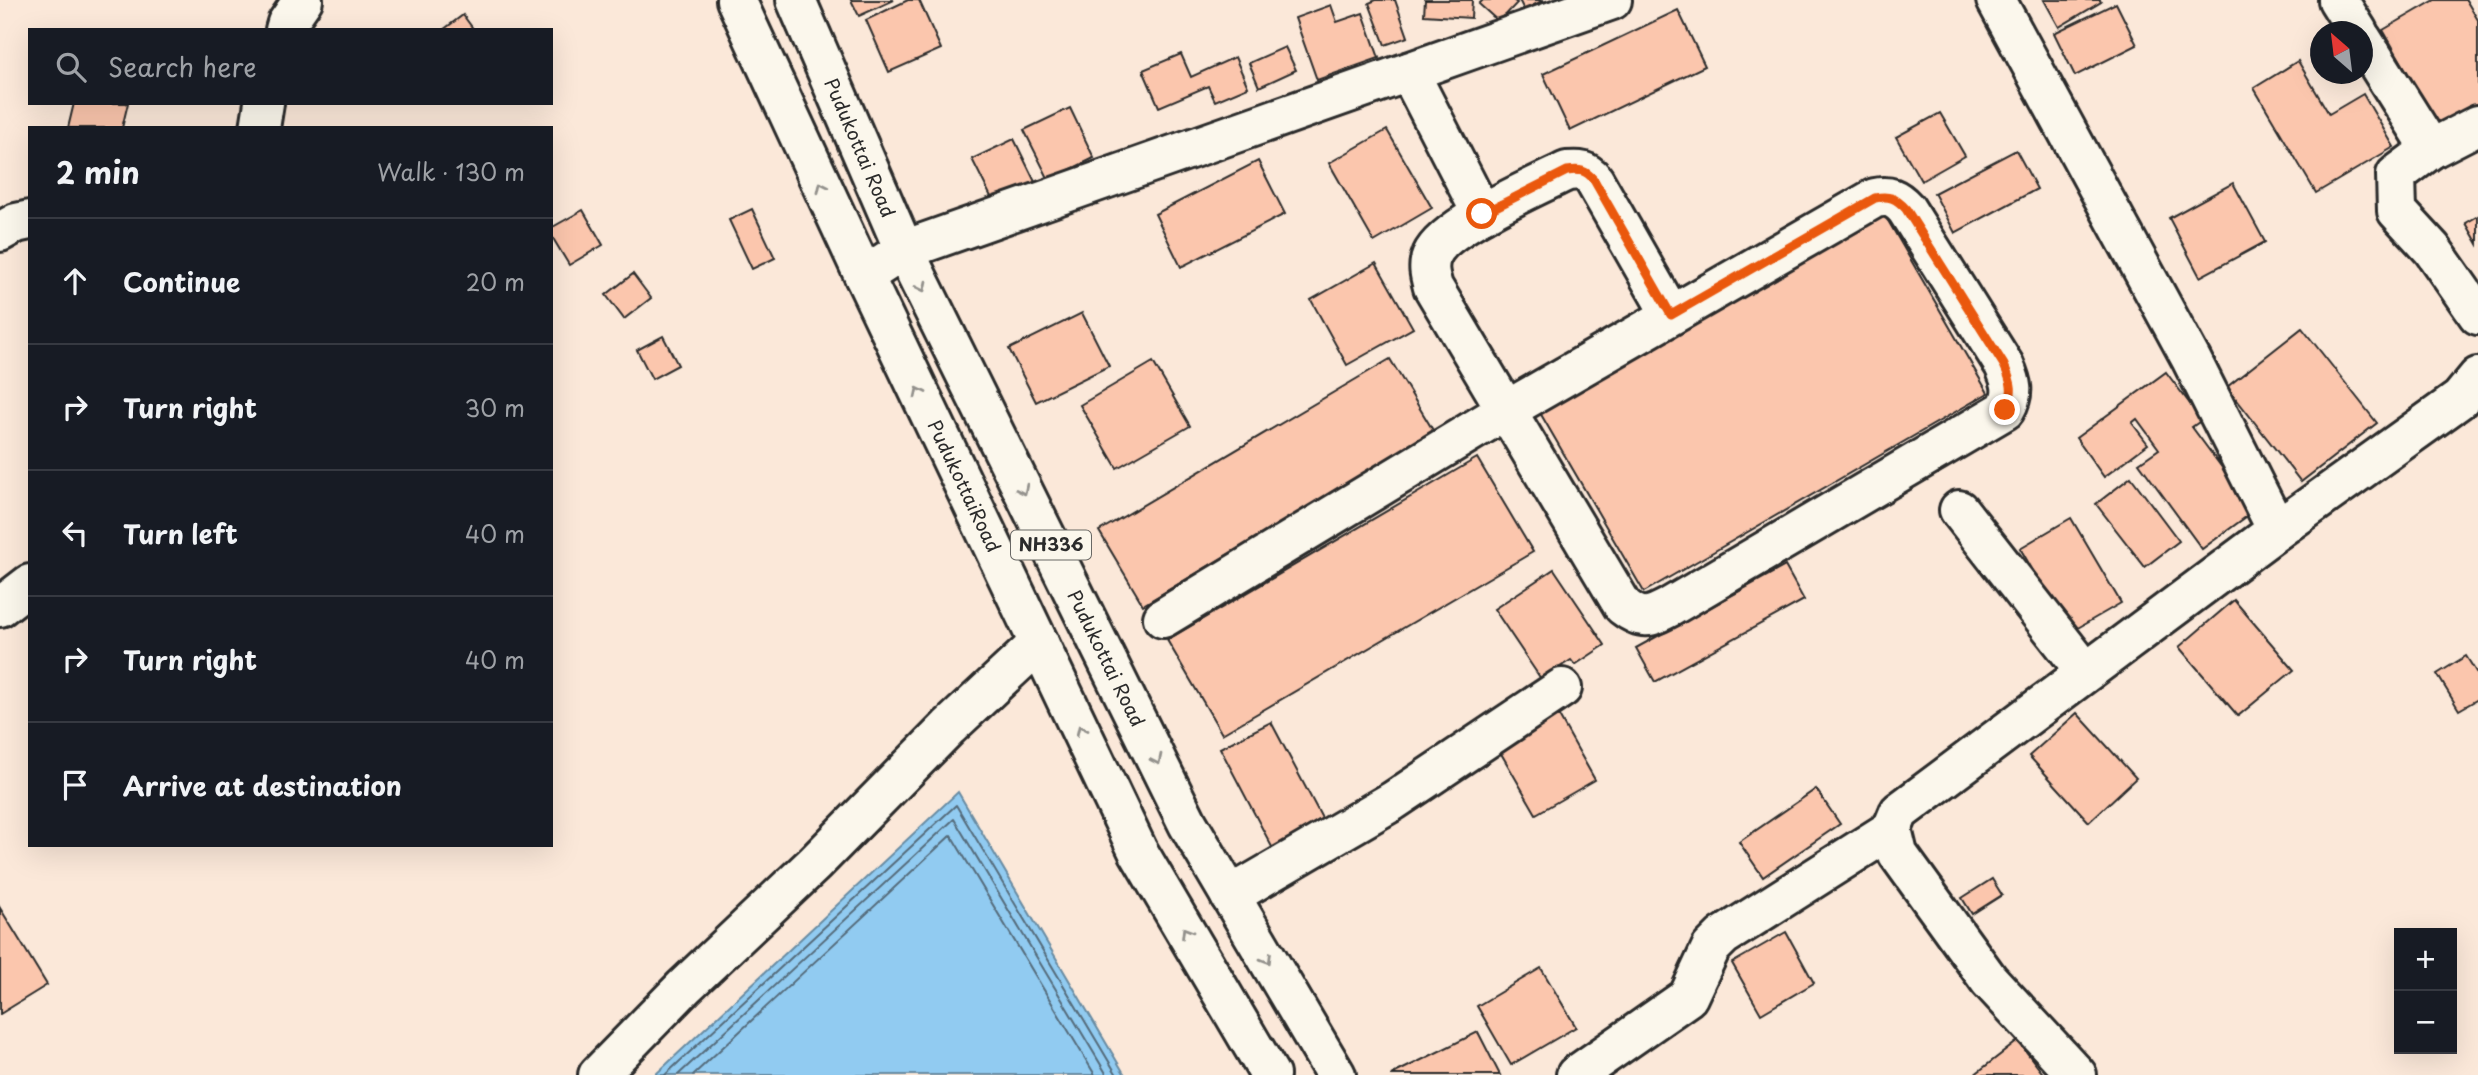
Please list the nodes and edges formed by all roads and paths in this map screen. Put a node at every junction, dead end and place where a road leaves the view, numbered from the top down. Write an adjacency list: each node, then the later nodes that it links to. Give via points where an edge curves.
1 (303, 0): 7 (main road)
2 (736, 0): 17 (main road, PudukottaiRoad / NH336, one-way to 2)
3 (796, 0): 16 (main road, Pudukottai Road / NH336)
4 (1612, 0): 8 (main road)
5 (1996, 0): 23 (main road, via 2168,315)
6 (2357, 17): 12 (main road)
7 (286, 28)
8 (1409, 72): 13 (main road); 16 (main road)
9 (264, 105): 11 (main road)
10 (2478, 125): 12 (main road)
11 (260, 126)
12 (2431, 149): 19 (main road, via 2396,175 2397,211 2432,250)
13 (1482, 214): 18 (main road, via 1567,171 1588,172); 21 (main road, via 1442,241 1432,254 1429,269 1433,287)
14 (28, 220): 15 (main road)
15 (0, 232)
16 (904, 250): 17 (main road); 28 (main road, Pudukottai Road / NH336, one-way to 28)
17 (864, 276): 27 (main road, PudukottaiRoad / NH336, one-way to 17)
18 (1671, 315): 21 (main road); 21 (main road, via 1886,195 1906,209 1969,309 2004,365 2013,397 2005,410 1652,617 1636,617 1623,606)
19 (2478, 315)
20 (2472, 398): 23 (main road)
21 (1505, 411): 26 (main road)
22 (1959, 510): 29 (main road)
23 (2277, 530): 29 (main road)
24 (28, 586): 25 (main road)
25 (0, 607)
26 (1163, 618)
27 (1039, 643): 30 (main road, PudukottaiRoad / NH336); 34 (main road)
28 (1106, 657): 30 (main road); 33 (main road, Pudukottai Road / NH336, one-way to 33, via 1188,824)
29 (2085, 671): 32 (main road, via 1899,811)
30 (1057, 681): 35 (main road, PudukottaiRoad / NH336, one-way to 30, via 1138,851)
31 (1562, 688): 33 (main road, via 1393,801)
32 (1892, 829): 37 (main road, via 1723,936 1711,948 1688,997); 38 (main road, via 1898,854 1989,980)
33 (1230, 896): 36 (main road, Pudukottai Road / NH336, one-way to 36)
34 (598, 1075)
35 (1270, 1075)
36 (1336, 1075)
37 (1576, 1075)
38 (2077, 1075)

